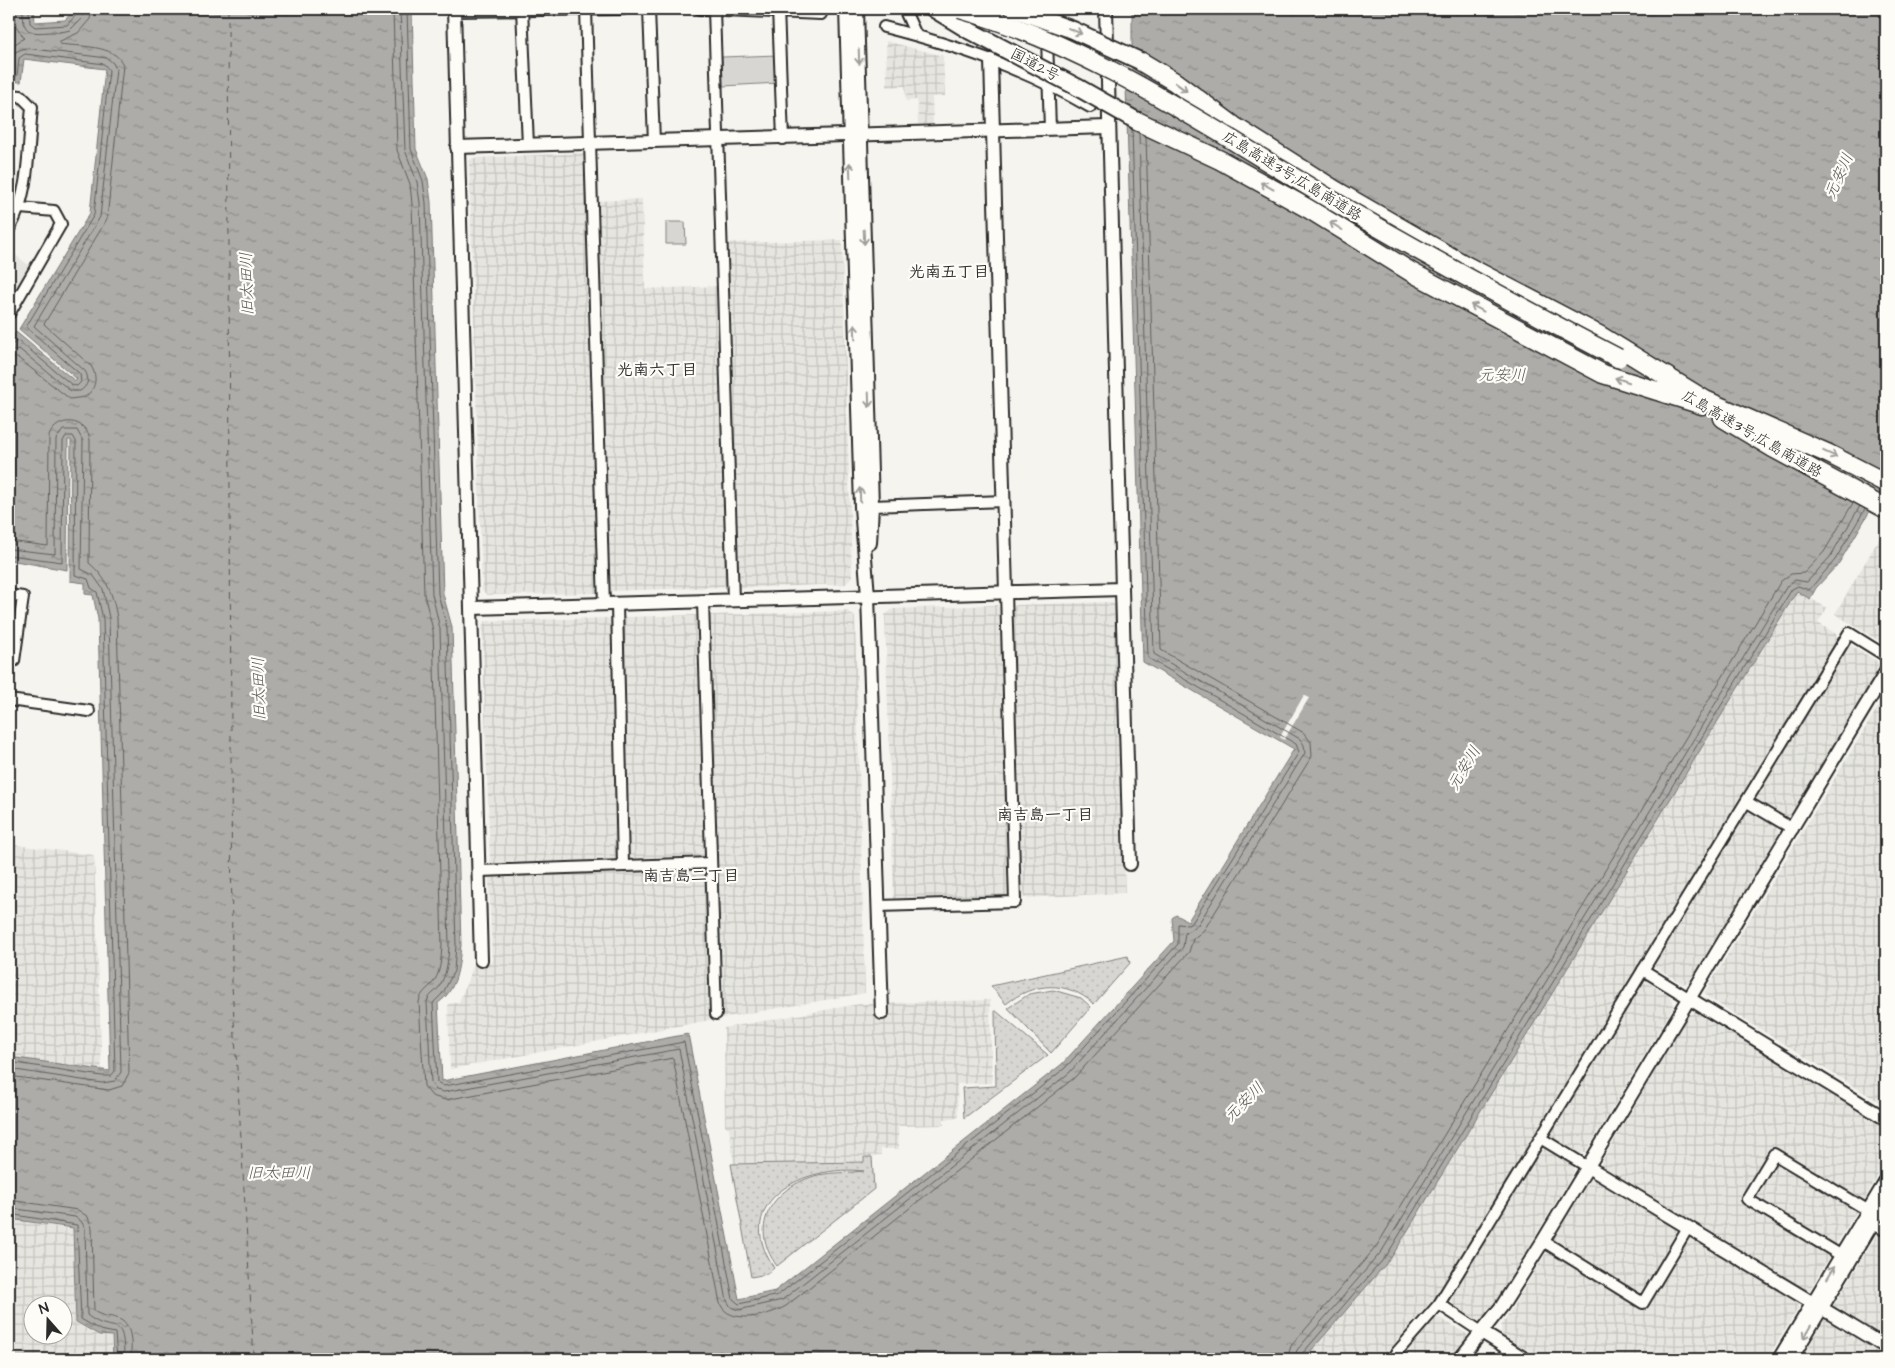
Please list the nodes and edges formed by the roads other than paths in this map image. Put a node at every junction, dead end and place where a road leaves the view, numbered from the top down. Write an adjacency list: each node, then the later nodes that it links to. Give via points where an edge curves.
1 (522, 9): 2 (street); 15 (street); 34 (street)
2 (586, 9): 3 (street); 33 (street)
3 (623, 9)
4 (649, 9): 32 (street)
5 (700, 9): 6 (street)
6 (714, 9): 16 (street); 31 (street)
7 (846, 9): 29 (street)
8 (857, 9): 29 (street, one-way to 29)
9 (904, 9): 19 (street)
10 (934, 9): 25 (highway, 国道2号, bridge)
11 (960, 9): 39 (highway, 広島高速3号;広島南道路, bridge, via 1029,32 1119,74 1406,243)
12 (1013, 9): 21 (highway, one-way to 21, bridge, via 1073,30)
13 (1046, 9): 22 (street)
14 (1106, 9): 26 (street)
15 (454, 10): 35 (street)
16 (778, 10): 17 (street); 30 (street)
17 (821, 14)
18 (884, 27): 19 (street)
19 (916, 35): 20 (street)
20 (991, 60): 22 (street); 28 (street)
21 (1140, 62): 39 (highway, one-way to 39, via 1335,190 1465,265 1599,335)
22 (1050, 84): 24 (street); 27 (street)
23 (9, 95): 36 (street, via 21,96 32,107)
24 (1090, 107)
25 (1137, 121): 39 (highway, one-way to 25, via 1603,374 1411,272 1309,209 1220,160)
26 (1108, 127): 27 (street); 47 (street)
27 (1050, 129): 28 (street)
28 (994, 131): 29 (street); 42 (street)
29 (855, 136): 30 (street); 44 (street, one-way to 44); 50 (street, one-way to 29, via 861,508)
30 (783, 139): 31 (street)
31 (718, 140): 32 (street); 51 (street)
32 (654, 142): 33 (street)
33 (591, 144): 34 (street); 53 (street)
34 (528, 145): 35 (street)
35 (457, 147): 54 (street)
36 (14, 207): 37 (street); 38 (street, via 54,211 61,224)
37 (9, 229)
38 (9, 314)
39 (1703, 403): 40 (highway, 広島高速3号;広島南道路); 41 (highway, one-way to 41, via 1829,454); 43 (highway, 広島高速3号;広島南道路)
40 (1773, 448): 45 (highway, 広島高速3号;広島南道路); 46 (highway)
41 (1886, 483)
42 (1004, 500): 44 (street); 48 (street)
43 (1886, 504)
44 (872, 506): 50 (street)
45 (1886, 509)
46 (1886, 518)
47 (1122, 589): 48 (street); 63 (street)
48 (1006, 592): 50 (street); 66 (street, via 1015,902)
49 (9, 595): 56 (street, via 23,597 14,661)
50 (868, 596): 51 (street); 66 (street)
51 (733, 600): 52 (street)
52 (703, 602): 53 (street); 62 (street)
53 (611, 605): 54 (street); 64 (street)
54 (472, 608): 65 (street)
55 (1886, 656): 60 (street, via 1849,633)
56 (9, 660)
57 (1886, 672): 61 (street)
58 (9, 700): 59 (street)
59 (89, 711)
60 (1747, 802): 61 (street); 68 (street)
61 (1792, 829): 69 (street)
62 (711, 863): 64 (street); 71 (street)
63 (1130, 864)
64 (623, 865): 65 (street)
65 (479, 871): 67 (street)
66 (878, 906): 70 (street)
67 (481, 960)
68 (1643, 970): 69 (street); 73 (street)
69 (1690, 999): 72 (street); 74 (street)
70 (882, 1013)
71 (716, 1014)
72 (1886, 1119)
73 (1542, 1139): 74 (street); 82 (street)
74 (1588, 1167): 78 (street); 80 (street)
75 (1886, 1181): 77 (street)
76 (1886, 1201): 77 (street)
77 (1871, 1217): 79 (street); 81 (street); 81 (street, via 1774,1154 1747,1199)
78 (1688, 1229): 80 (street, via 1643,1303); 83 (street)
79 (1886, 1231)
80 (1543, 1242): 84 (street)
81 (1846, 1258): 83 (street)
82 (1439, 1304): 84 (street); 86 (street)
83 (1817, 1306): 85 (street); 89 (street); 90 (street, one-way to 90)
84 (1483, 1333): 87 (street); 88 (street)
85 (1884, 1341)
86 (1391, 1359)
87 (1460, 1359)
88 (1525, 1359)
89 (1779, 1359)
90 (1791, 1359)

